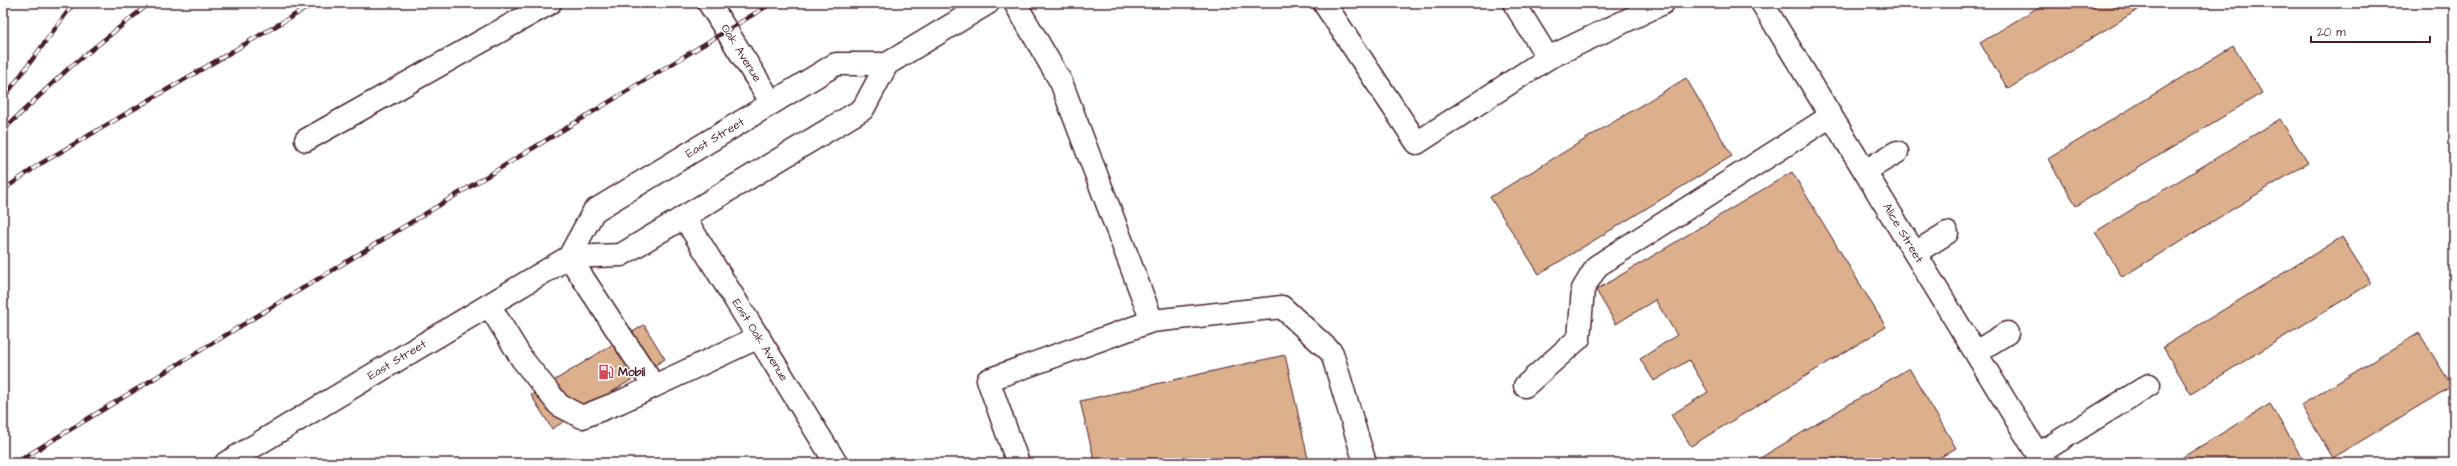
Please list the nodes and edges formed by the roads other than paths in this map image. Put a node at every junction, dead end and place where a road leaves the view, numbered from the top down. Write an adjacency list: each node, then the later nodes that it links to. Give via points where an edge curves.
1 (550, 3): 13 (main road)
2 (709, 3): 11 (main road, Oak Avenue)
3 (988, 3): 10 (main road, East Street)
4 (1015, 3): 21 (main road, via 1061,82)
5 (1324, 3): 9 (main road, via 1417,143)
6 (1514, 3): 9 (main road)
7 (1663, 3): 9 (main road)
8 (1762, 3): 12 (main road, Alice Street)
9 (1548, 58)
10 (888, 64): 11 (main road, East Street, via 836,64); 16 (main road, East Street, via 863,109)
11 (772, 103): 19 (main road, East Street, via 594,211)
12 (1832, 116): 15 (main road, Alice Street); 27 (main road, via 1597,266 1583,289 1579,338)
13 (306, 140)
14 (1896, 152): 15 (main road)
15 (1865, 171): 18 (main road, Alice Street)
16 (684, 217): 19 (main road, East Street, via 621,256); 23 (main road, East Oak Avenue)
17 (1947, 233): 18 (main road)
18 (1915, 253): 24 (main road, Alice Street)
19 (569, 257): 20 (main road, East Street); 26 (main road)
20 (489, 305): 26 (main road, via 522,359 559,405 582,417); 29 (main road, East Street)
21 (1152, 321): 31 (main road, via 988,380); 32 (main road, via 1282,307 1332,353)
22 (2007, 333): 24 (main road)
23 (759, 337): 26 (main road); 30 (main road, East Oak Avenue)
24 (1976, 352): 28 (main road, Alice Street)
25 (2149, 385): 28 (main road)
26 (654, 386)
27 (1525, 386)
28 (2041, 458)
29 (226, 463)
30 (836, 463)
31 (1018, 463)
32 (1365, 463)

